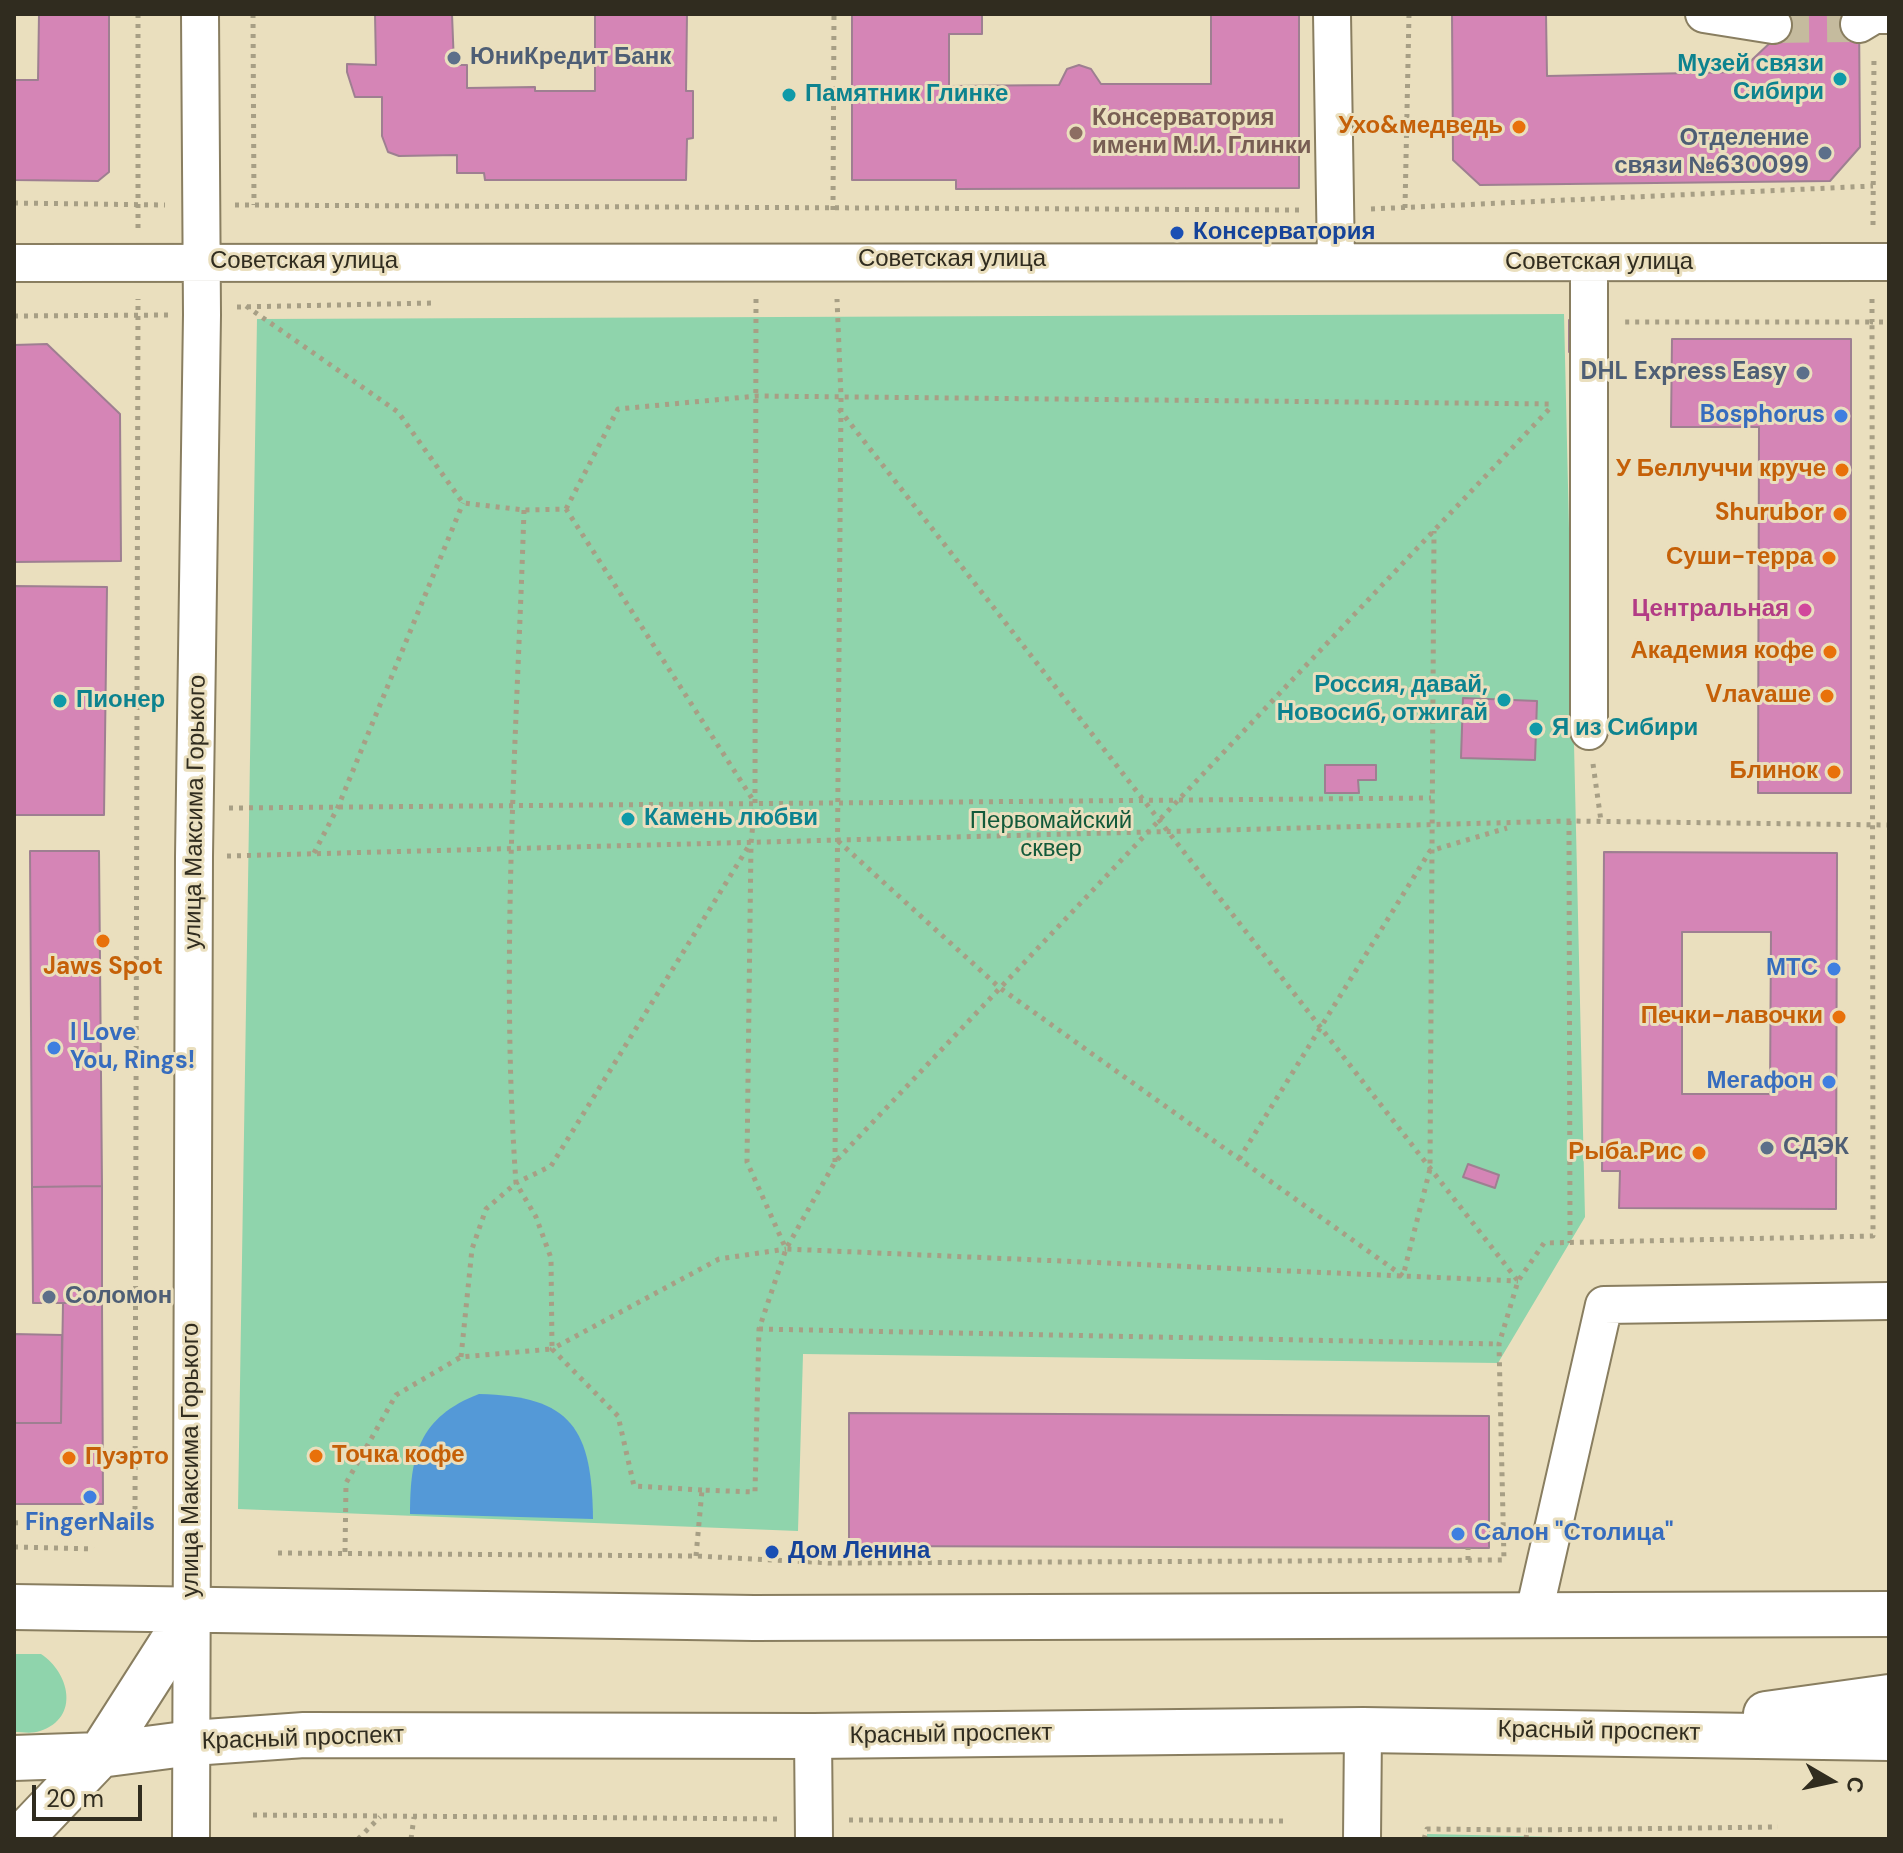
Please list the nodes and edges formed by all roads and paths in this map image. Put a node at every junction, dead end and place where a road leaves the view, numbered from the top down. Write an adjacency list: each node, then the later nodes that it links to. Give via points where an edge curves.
1 (138, 14): 11 (path)
2 (200, 14): 12 (street, улица Максима Горького)
3 (253, 14): 13 (path)
4 (834, 14): 15 (path)
5 (1332, 14): 16 (street)
6 (1409, 14): 14 (path)
7 (1704, 14): 9 (street)
8 (1874, 18): 14 (path, via 1873,186)
9 (1773, 25)
10 (14, 203): 11 (path)
11 (138, 204): 12 (path); 17 (path)
12 (201, 205): 13 (path); 18 (street, улица Максима Горького)
13 (254, 205): 15 (path)
14 (1405, 208): 16 (path)
15 (833, 210): 16 (path)
16 (1337, 210): 19 (street)
17 (138, 262): 18 (street, Советская улица); 21 (street, Советская улица); 31 (path)
18 (201, 262): 19 (street, Советская улица); 32 (street, улица Максима Горького)
19 (1336, 262): 22 (street, Советская улица)
20 (1889, 262): 22 (street, Советская улица)
21 (14, 263)
22 (1589, 264): 34 (street)
23 (756, 298): 24 (path); 25 (path); 36 (path)
24 (770, 298)
25 (740, 299)
26 (824, 299): 27 (path)
27 (837, 299): 28 (path); 37 (path)
28 (853, 299)
29 (437, 303): 30 (path)
30 (245, 305): 32 (path); 40 (path, via 398,412)
31 (138, 315): 32 (path); 33 (path); 84 (path, via 135,1519)
32 (202, 315): 52 (street, улица Максима Горького)
33 (14, 316)
34 (1589, 322): 35 (street); 57 (path, via 1872,322)
35 (1589, 375): 38 (path); 44 (street)
36 (757, 396): 37 (path); 41 (path, via 618,409); 49 (path)
37 (841, 397): 38 (path); 39 (path)
38 (1553, 405): 43 (path)
39 (839, 409): 46 (path); 48 (path)
40 (463, 503): 42 (path); 51 (path)
41 (566, 509): 42 (path); 49 (path)
42 (524, 510): 50 (path)
43 (1434, 530): 45 (path); 47 (path)
44 (1589, 731): 55 (path)
45 (1431, 798): 47 (path); 59 (path)
46 (1143, 800): 47 (path); 48 (path); 53 (path)
47 (1178, 800): 53 (path)
48 (838, 803): 49 (path); 62 (path)
49 (755, 804): 50 (path); 63 (path)
50 (514, 806): 51 (path); 64 (path)
51 (338, 807): 52 (path); 66 (path)
52 (196, 809): 67 (street, улица Максима Горького)
53 (1159, 819): 60 (path); 61 (path)
54 (1569, 821): 55 (path); 56 (path); 74 (path)
55 (1601, 821): 57 (path)
56 (1515, 825): 59 (path); 65 (path)
57 (1871, 825): 58 (path); 74 (path, via 1873,1236)
58 (1889, 825)
59 (1430, 827): 60 (path); 65 (path)
60 (1169, 833): 61 (path); 69 (path)
61 (1147, 834): 62 (path); 68 (path)
62 (838, 841): 63 (path); 68 (path); 71 (path)
63 (751, 843): 64 (path); 73 (path, via 551,1166); 75 (path, via 747,1162)
64 (512, 849): 66 (path); 73 (path)
65 (1430, 851): 69 (path); 72 (path)
66 (313, 854): 67 (path)
67 (194, 856): 93 (street, улица Максима Горького)
68 (1000, 988): 70 (path); 71 (path)
69 (1318, 1025): 70 (path); 72 (path)
70 (1239, 1159): 76 (path)
71 (835, 1162): 75 (path)
72 (1430, 1169): 76 (path); 77 (path)
73 (516, 1183): 81 (path, via 551,1258); 82 (path, via 486,1209 472,1249)
74 (1570, 1243): 77 (path, via 1544,1243)
75 (786, 1249): 76 (path); 79 (path); 81 (path, via 719,1259)
76 (1403, 1276): 77 (path)
77 (1518, 1281): 80 (path)
78 (1889, 1301): 95 (street, via 1604,1305)
79 (759, 1329): 80 (path); 83 (path, via 755,1492)
80 (1499, 1344): 91 (path, via 1504,1560)
81 (552, 1349): 82 (path); 83 (path, via 618,1416 634,1486)
82 (461, 1357): 88 (path, via 396,1395 346,1483)
83 (702, 1490): 90 (path)
84 (14, 1523)
85 (14, 1547): 87 (path)
86 (1468, 1548): 91 (path)
87 (94, 1549)
88 (345, 1552): 89 (path); 90 (path)
89 (278, 1553)
90 (696, 1556): 91 (path, via 830,1563)
91 (1468, 1560)
92 (14, 1607): 93 (main road)
93 (192, 1611): 95 (main road, via 754,1618); 101 (street, улица Максима Горького); 102 (main road)
94 (1889, 1614): 95 (main road)
95 (1533, 1617)
96 (1889, 1697): 98 (main road)
97 (1363, 1730): 98 (main road, Красный проспект); 99 (main road, Красный проспект); 116 (street)
98 (1628, 1731): 100 (main road, Красный проспект)
99 (813, 1736): 101 (main road, Красный проспект, via 304,1735); 110 (street)
100 (1889, 1738)
101 (192, 1743): 102 (main road, Красный проспект); 113 (street)
102 (100, 1755): 103 (main road, Красный проспект); 112 (main road)
103 (14, 1758)
104 (253, 1815): 105 (path)
105 (381, 1816): 106 (path); 114 (path)
106 (414, 1817): 107 (path); 115 (path)
107 (785, 1819)
108 (1288, 1821): 110 (path)
109 (1778, 1827): 111 (path)
110 (824, 1830)
111 (1527, 1830): 117 (path, via 1427,1829); 118 (path)
112 (20, 1839)
113 (191, 1839)
114 (358, 1839)
115 (411, 1839)
116 (1362, 1839)
117 (1424, 1839)
118 (1526, 1839)

